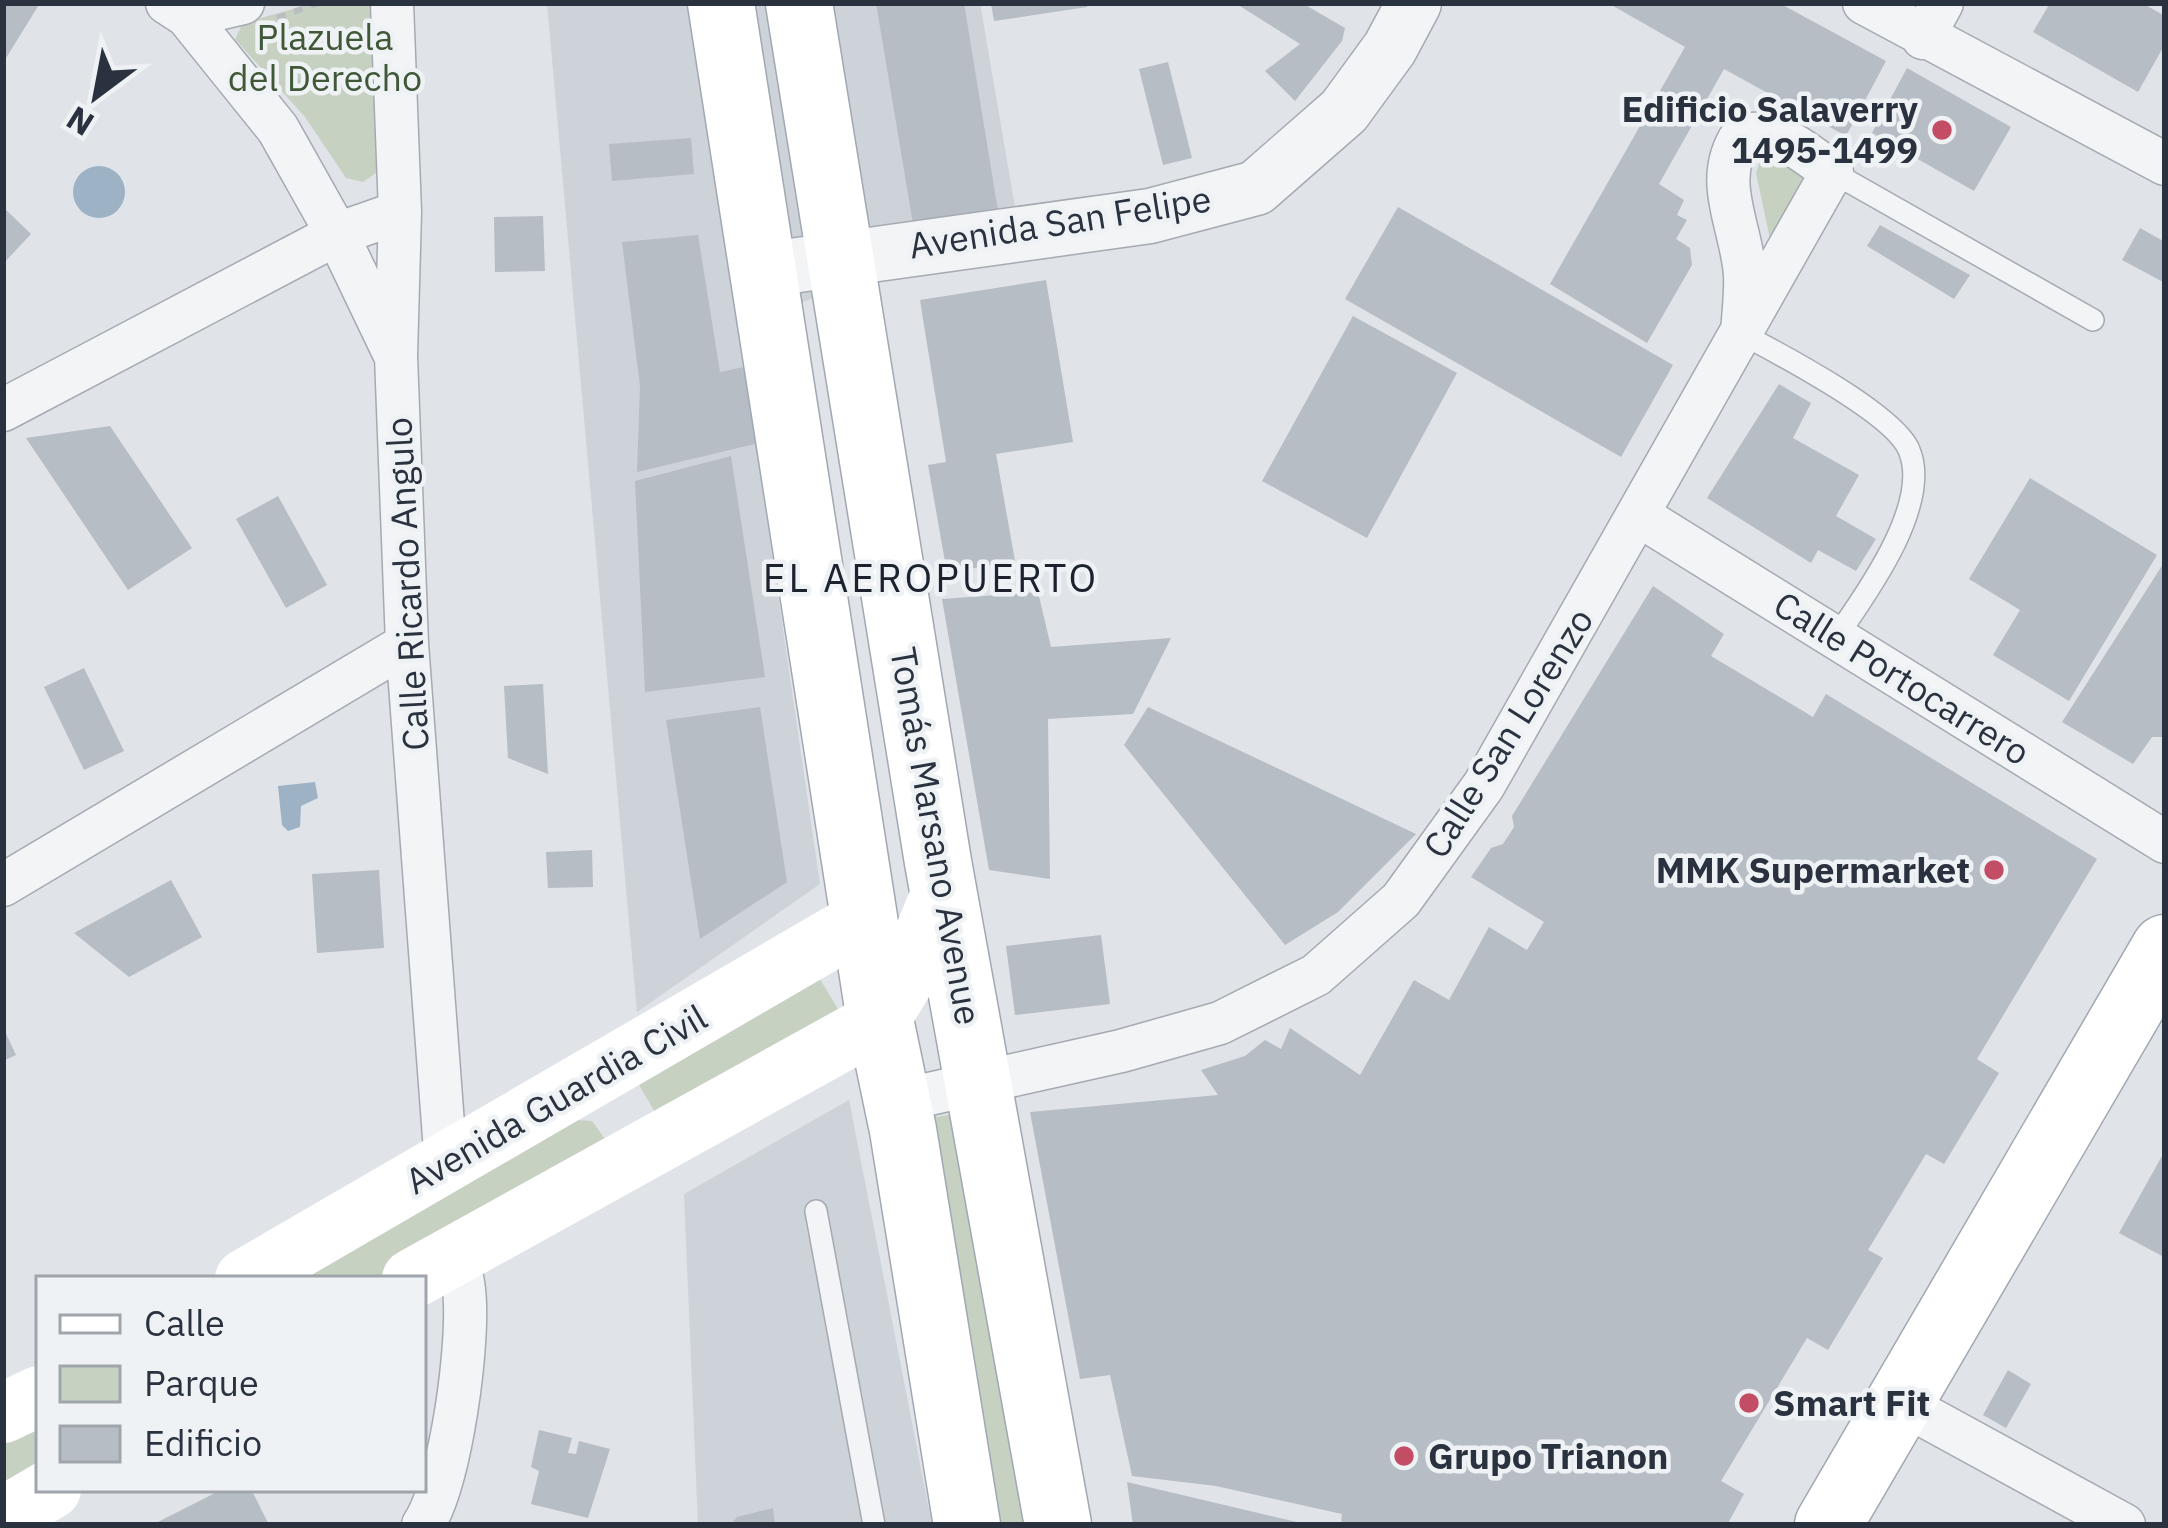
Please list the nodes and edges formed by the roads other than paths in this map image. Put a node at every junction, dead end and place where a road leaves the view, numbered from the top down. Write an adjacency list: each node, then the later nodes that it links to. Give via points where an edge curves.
1 (243, 3): 7 (street)
2 (392, 3): 11 (street, Calle Ricardo Angulo)
3 (721, 3): 14 (main road)
4 (799, 3): 13 (main road, Tomás Marsano Avenue)
5 (1414, 3): 13 (street, Avenida San Felipe, via 1344,110 1256,188 1150,216)
6 (1864, 3): 8 (street)
7 (177, 9): 12 (street, via 278,129)
8 (1932, 20): 9 (street)
9 (2165, 164)
10 (1832, 172): 15 (lane); 16 (street, Calle San Lorenzo); 16 (street, Calle San Lorenzo, via 1762,131 1742,135 1730,152 1728,198 1745,275)
11 (400, 212): 12 (street); 17 (street, Calle Ricardo Angulo)
12 (337, 234): 17 (street); 18 (street)
13 (838, 256): 14 (street, Avenida San Felipe); 24 (main road, Tomás Marsano Avenue)
14 (762, 270): 25 (main road)
15 (2093, 320)
16 (1742, 334): 19 (street, Calle San Lorenzo); 20 (lane, via 1874,414 1899,432 1911,454 1911,500 1900,530)
17 (396, 356): 21 (street, Calle Ricardo Angulo)
18 (3, 410)
19 (1638, 515): 20 (street, Calle Portocarrero); 28 (street, Calle San Lorenzo, via 1484,785 1401,900 1316,975 1220,1023)
20 (1837, 637): 22 (street, Calle Portocarrero)
21 (407, 644): 23 (street); 31 (street, Calle Ricardo Angulo)
22 (2165, 842)
23 (3, 885)
24 (943, 889): 27 (main road); 28 (main road, Tomás Marsano Avenue)
25 (865, 919): 27 (main road); 30 (main road, Avenida Guardia Civil)
26 (2165, 948): 37 (main road)
27 (880, 1020): 29 (main road); 32 (main road)
28 (980, 1080): 29 (street, Calle San Lorenzo); 44 (main road, Tomás Marsano Avenue)
29 (898, 1101): 43 (main road)
30 (549, 1103): 31 (main road, Avenida Guardia Civil); 32 (main road, via 590,1094 622,1111 630,1135)
31 (446, 1164): 35 (main road, Avenida Guardia Civil)
32 (608, 1170): 34 (main road)
33 (816, 1211): 42 (lane)
34 (434, 1266): 41 (street, via 465,1292 462,1374 436,1506)
35 (250, 1276)
36 (36, 1397): 38 (main road)
37 (1900, 1403): 45 (main road); 46 (street)
38 (3, 1413)
39 (46, 1492): 40 (main road)
40 (3, 1517)
41 (423, 1525)
42 (874, 1525)
43 (967, 1525)
44 (1058, 1525)
45 (1828, 1525)
46 (2124, 1525)

